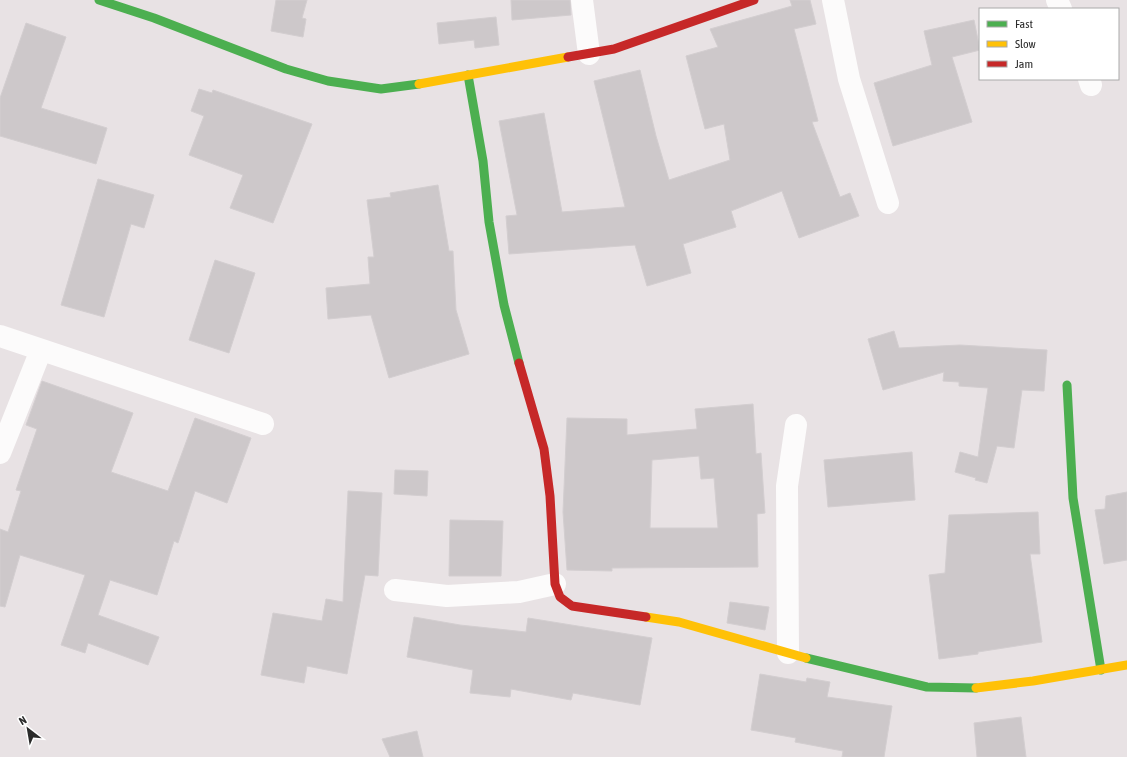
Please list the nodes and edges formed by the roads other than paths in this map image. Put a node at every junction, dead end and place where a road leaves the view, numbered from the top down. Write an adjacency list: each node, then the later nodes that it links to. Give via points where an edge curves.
1 (99, 0): 6 (street, via 154,18 286,69 328,81 381,89)
2 (582, 0): 5 (street)
3 (754, 0): 5 (street, via 614,49)
4 (833, 0): 7 (street, via 849,79)
5 (589, 54): 6 (street)
6 (468, 75): 14 (street, via 504,305 522,377 544,448 550,496)
7 (888, 203)
8 (0, 336): 9 (street)
9 (41, 350): 11 (street); 13 (street)
10 (1067, 385): 18 (street, via 1073,498)
11 (263, 424)
12 (796, 425): 16 (street, via 787,486)
13 (0, 453)
14 (555, 584): 15 (street, via 519,592 448,596); 16 (street, via 560,597 572,606 679,622)
15 (394, 590)
16 (788, 653): 18 (street, via 872,676 927,687 972,688)
17 (1127, 665): 18 (street)
18 (1101, 670)

